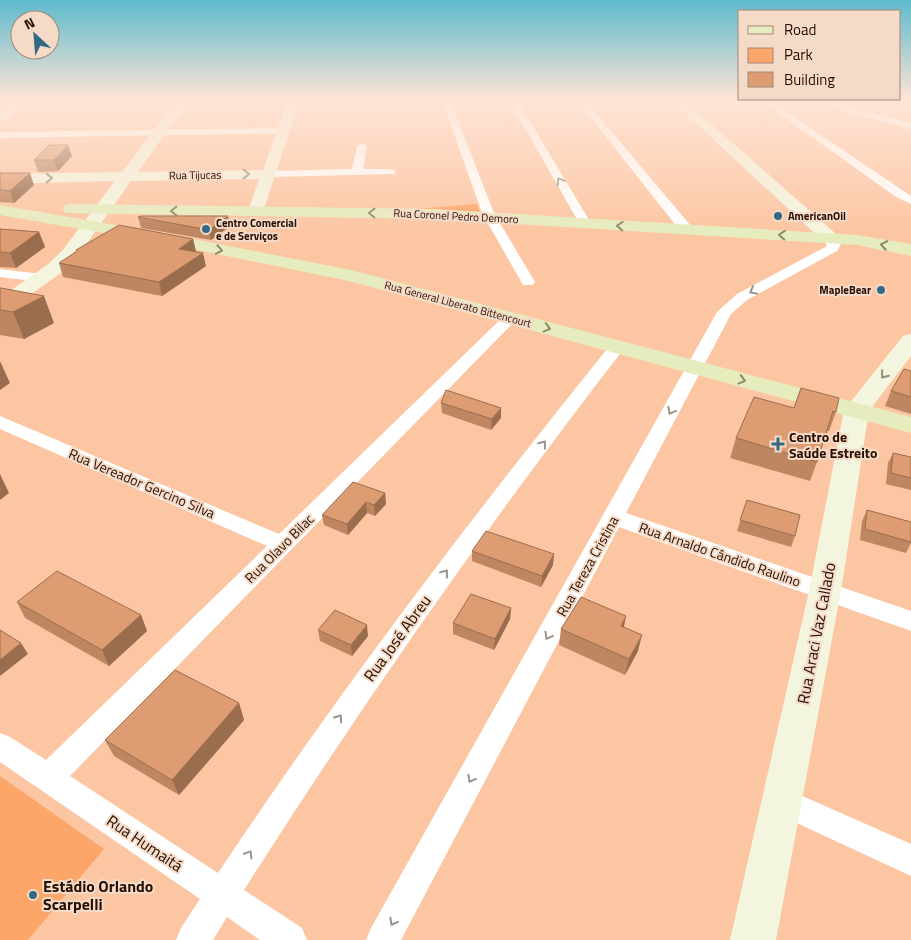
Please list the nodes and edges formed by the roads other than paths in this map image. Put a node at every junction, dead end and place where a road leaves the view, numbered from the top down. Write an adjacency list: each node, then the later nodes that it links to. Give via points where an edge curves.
1 (151, 144): 12 (street)
2 (279, 144): 11 (street)
3 (463, 144): 19 (street)
4 (539, 144): 20 (street, one-way to 4)
5 (616, 144): 22 (street)
6 (726, 144): 23 (street)
7 (827, 144): 14 (street)
8 (362, 146): 9 (street)
9 (358, 172): 10 (street, Rua Tijucas); 11 (street, Rua Tijucas)
10 (390, 172)
11 (269, 174): 12 (street, Rua Tijucas, one-way to 11); 18 (street)
12 (127, 177): 13 (street, Rua Tijucas, one-way to 12); 17 (street)
13 (0, 179)
14 (911, 200)
15 (0, 206): 17 (main road, Rua Coronel Pedro Demoro)
16 (0, 210): 21 (main road, Rua General Liberato Bittencourt)
17 (103, 210): 18 (main road, Rua Coronel Pedro Demoro, one-way to 17); 21 (street)
18 (256, 211): 19 (main road, Rua Coronel Pedro Demoro, one-way to 18)
19 (491, 217): 20 (main road, Rua Coronel Pedro Demoro); 27 (street)
20 (585, 223): 22 (main road, Rua Coronel Pedro Demoro, one-way to 20)
21 (90, 226): 26 (street, via 69,255); 29 (main road, Rua General Liberato Bittencourt, one-way to 29, via 334,272)
22 (686, 230): 23 (main road, Rua Coronel Pedro Demoro, one-way to 22)
23 (827, 234): 24 (main road, Rua Coronel Pedro Demoro, one-way to 23); 32 (street, Rua Tereza Cristina, one-way to 32, via 834,244 832,248 732,304)
24 (911, 250)
25 (0, 274): 26 (street)
26 (41, 278): 28 (street)
27 (528, 282)
28 (0, 307)
29 (510, 318): 31 (main road, Rua General Liberato Bittencourt, one-way to 31); 37 (street, Rua Olavo Bilac)
30 (911, 342): 33 (street, Rua Araci Vaz Callado, one-way to 33)
31 (617, 347): 32 (main road, Rua General Liberato Bittencourt); 44 (street, Rua José Abreu, one-way to 31, via 356,694)
32 (695, 368): 33 (main road, Rua General Liberato Bittencourt, one-way to 33); 36 (street, Rua Tereza Cristina, one-way to 36)
33 (857, 410): 35 (main road, Rua General Liberato Bittencourt); 38 (street, Rua Araci Vaz Callado)
34 (0, 422): 37 (street, Rua Vereador Gercino Silva)
35 (911, 425)
36 (614, 517): 38 (street, Rua Arnaldo Cândido Raulino); 47 (street, Rua Tereza Cristina, one-way to 47)
37 (283, 544): 41 (street, Rua Olavo Bilac)
38 (825, 591): 39 (street, Rua Arnaldo Cândido Raulino); 42 (street, Rua Araci Vaz Callado)
39 (911, 621)
40 (0, 746): 41 (street, Rua Humaitá)
41 (48, 778): 44 (street, Rua Humaitá)
42 (782, 801): 43 (street); 48 (street, Rua Araci Vaz Callado)
43 (911, 860)
44 (222, 894): 45 (street, Rua José Abreu); 46 (street, Rua Humaitá)
45 (193, 940)
46 (290, 940)
47 (383, 940)
48 (753, 940)

